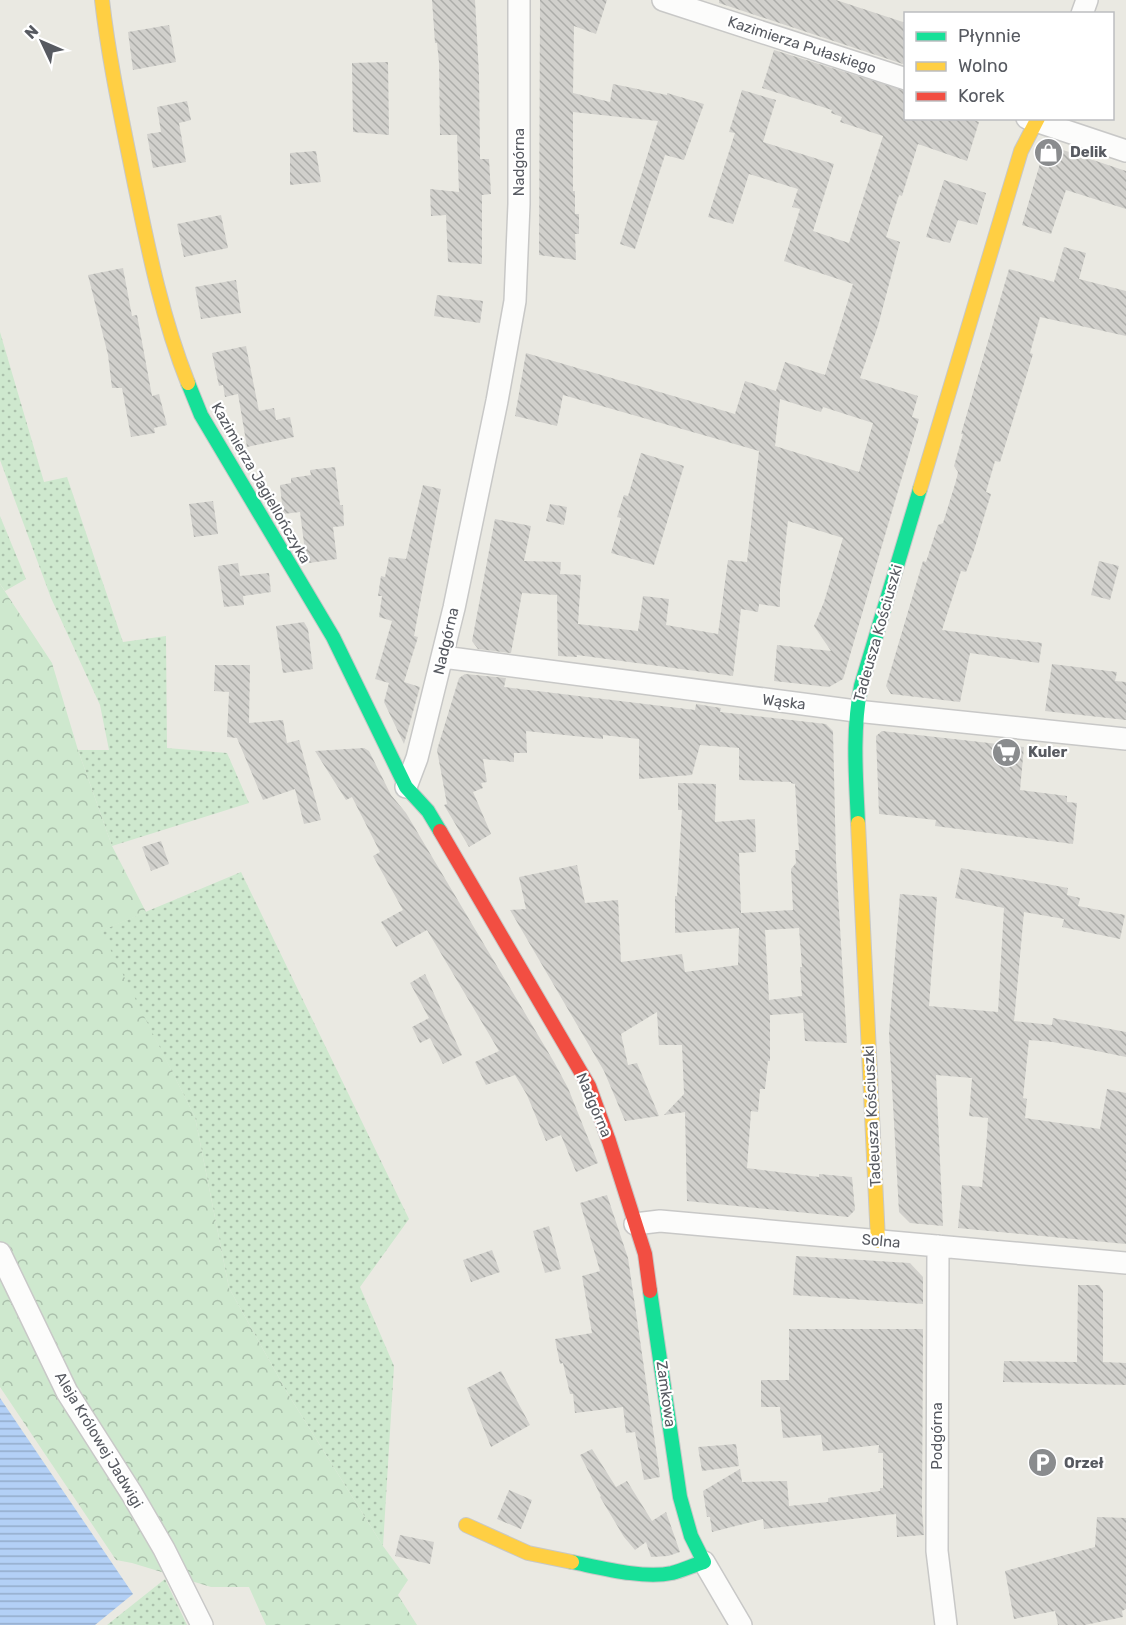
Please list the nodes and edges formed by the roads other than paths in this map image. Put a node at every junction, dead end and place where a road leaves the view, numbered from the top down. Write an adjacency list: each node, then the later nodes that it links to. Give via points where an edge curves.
1 (102, 0): 10 (street, Kazimierza Jagiellończyka, via 108,54 145,234 175,350 201,415 333,637)
2 (519, 0): 7 (street, Nadgórna, via 515,301)
3 (663, 0): 4 (street, Kazimierza Pułaskiego)
4 (904, 78)
5 (1034, 120): 6 (street); 8 (street, Tadeusza Kościuszki, via 1021,151)
6 (1126, 151)
7 (443, 657): 8 (street, Wąska); 10 (street, Nadgórna)
8 (856, 711): 9 (street, Wąska); 12 (street, Tadeusza Kościuszki)
9 (1126, 739)
10 (406, 788): 11 (street, Nadgórna, via 428,811 589,1086)
11 (635, 1224): 12 (street, Solna, via 660,1221); 17 (street, Zamkowa, via 645,1254 680,1497 691,1536)
12 (878, 1241): 13 (street, Solna)
13 (938, 1246): 15 (street, Solna); 20 (street, Podgórna, via 937,1551)
14 (0, 1253): 18 (street, Aleja Królowej Jadwigi, via 67,1392 164,1549)
15 (1126, 1263)
16 (466, 1525): 17 (street, via 528,1553 604,1569 671,1573)
17 (704, 1562): 19 (street, Zamkowa)
18 (202, 1625)
19 (741, 1625)
20 (945, 1625)

